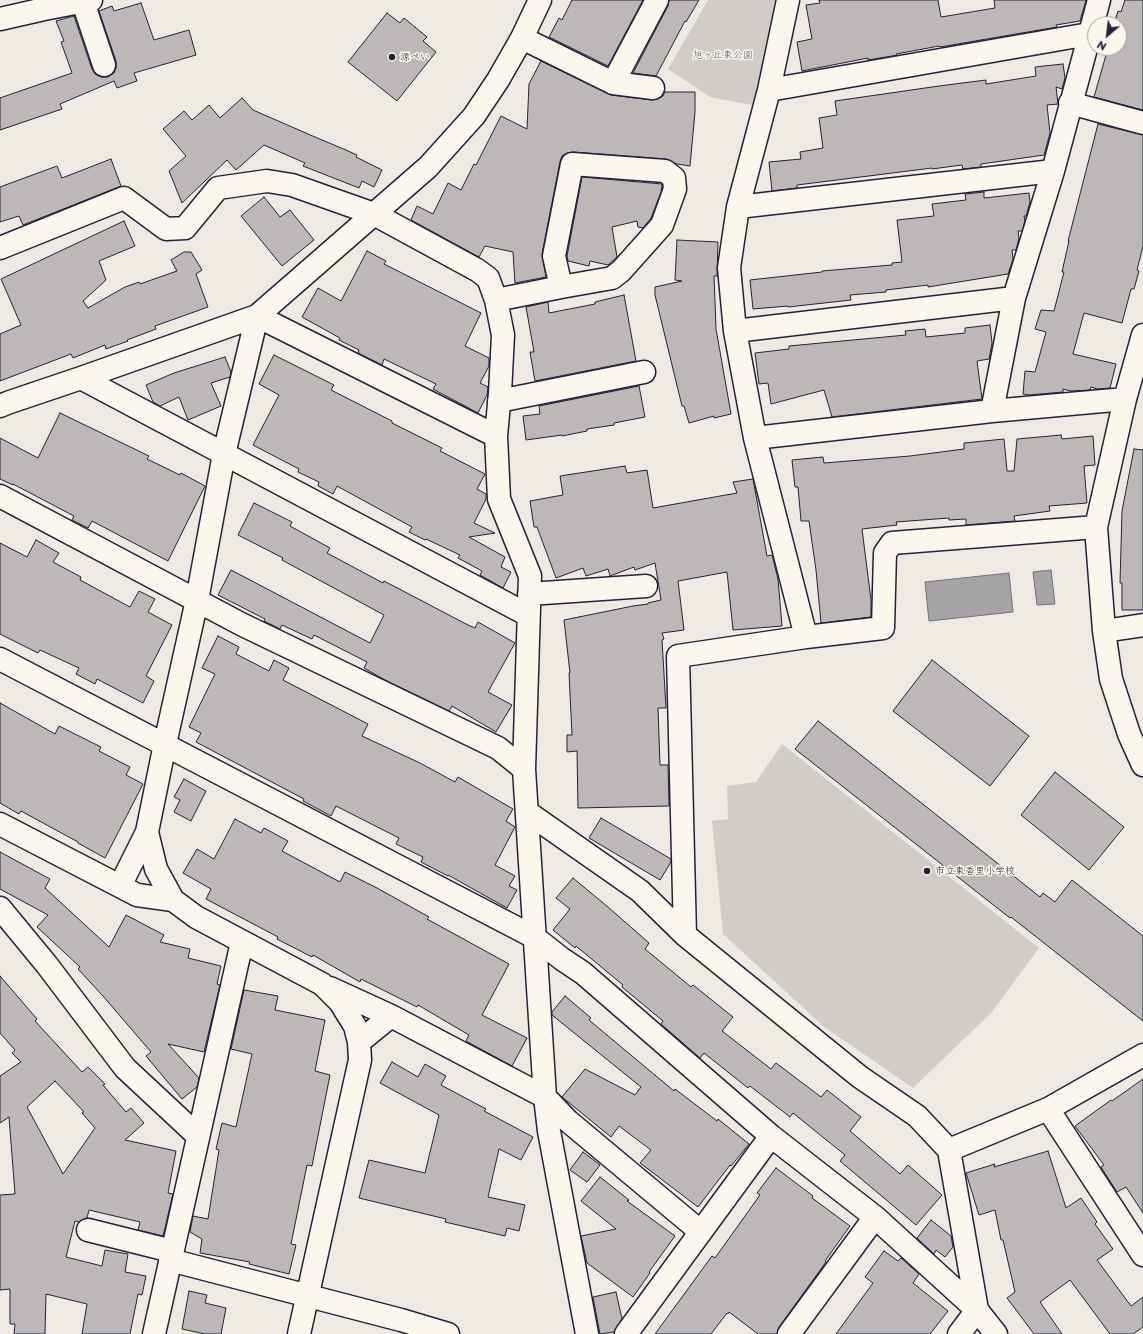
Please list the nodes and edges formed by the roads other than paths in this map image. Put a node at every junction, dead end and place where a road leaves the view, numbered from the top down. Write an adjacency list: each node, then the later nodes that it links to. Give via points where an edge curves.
1 (540, 0): 9 (street)
2 (657, 0): 12 (street)
3 (788, 0): 14 (street)
4 (1098, 0): 6 (street)
5 (87, 1): 7 (street); 11 (street)
6 (1094, 16)
7 (0, 19)
8 (1087, 34): 14 (street)
9 (522, 38): 12 (street); 19 (street, via 474,116 428,167)
10 (1087, 41): 15 (street)
11 (104, 65)
12 (613, 83): 13 (street)
13 (653, 88)
14 (769, 90): 18 (street)
15 (1070, 103): 16 (street); 17 (street)
16 (1143, 123)
17 (1053, 171): 18 (street); 22 (street)
18 (738, 207): 25 (street, via 729,268)
19 (374, 214): 20 (street, via 292,185 267,181 218,188 185,228 166,230 124,198); 23 (street, via 477,270 488,278); 24 (street)
20 (0, 248)
21 (561, 288): 21 (street, via 612,278 622,271 662,226 675,189 674,178 665,171 572,164 554,256); 23 (street)
22 (1014, 298): 25 (street); 32 (street)
23 (496, 300): 30 (street, via 503,335)
24 (257, 316): 28 (street); 33 (street); 35 (street)
25 (735, 331): 34 (street)
26 (1143, 335): 29 (street)
27 (644, 372): 30 (street)
28 (82, 378): 31 (street); 35 (street)
29 (1125, 399): 32 (street); 37 (street)
30 (499, 401): 33 (street)
31 (0, 406)
32 (992, 411): 34 (street)
33 (496, 436): 40 (street, via 499,500 530,576)
34 (755, 438): 43 (street)
35 (224, 454): 39 (street); 40 (street)
36 (0, 496): 39 (street)
37 (1096, 527): 42 (street); 43 (street, via 892,543 885,553 883,628)
38 (646, 586): 40 (street)
39 (197, 600): 45 (street); 47 (street, via 241,624 498,748)
40 (529, 605): 47 (street)
41 (1143, 625): 42 (street)
42 (1104, 631): 46 (street, via 1111,679 1129,734)
43 (806, 637): 54 (street, via 678,656)
44 (0, 659): 45 (street)
45 (165, 744): 50 (street); 55 (street)
46 (1143, 765)
47 (524, 769): 48 (street)
48 (527, 812): 54 (street, via 640,891); 55 (street)
49 (0, 824): 51 (street)
50 (147, 832): 51 (street); 52 (street, via 156,869)
51 (120, 886): 52 (street, via 137,895)
52 (173, 900): 56 (street, via 196,917)
53 (0, 908): 63 (street, via 47,964 125,1068)
54 (685, 935): 65 (street, via 860,1077 917,1116)
55 (534, 937): 61 (street); 64 (street, via 583,973)
56 (242, 942): 57 (street); 63 (street)
57 (322, 984): 58 (street); 59 (street, via 340,1002 355,1026)
58 (391, 1016): 59 (street); 61 (street)
59 (359, 1042): 71 (street, via 360,1060)
60 (1143, 1055): 62 (street)
61 (545, 1097): 68 (street, via 568,1121); 76 (street)
62 (1048, 1109): 65 (street); 69 (street)
63 (198, 1136): 70 (street)
64 (771, 1136): 66 (street); 68 (street)
65 (949, 1150): 72 (street)
66 (875, 1217): 72 (street); 78 (street)
67 (88, 1230): 70 (street)
68 (701, 1232): 77 (street)
69 (1143, 1255)
70 (171, 1256): 71 (street); 73 (street)
71 (307, 1296): 74 (street); 75 (street)
72 (977, 1310): 79 (street); 80 (street)
73 (154, 1334)
74 (299, 1334)
75 (448, 1334)
76 (587, 1334)
77 (626, 1334)
78 (789, 1334)
79 (959, 1334)
80 (996, 1334)

